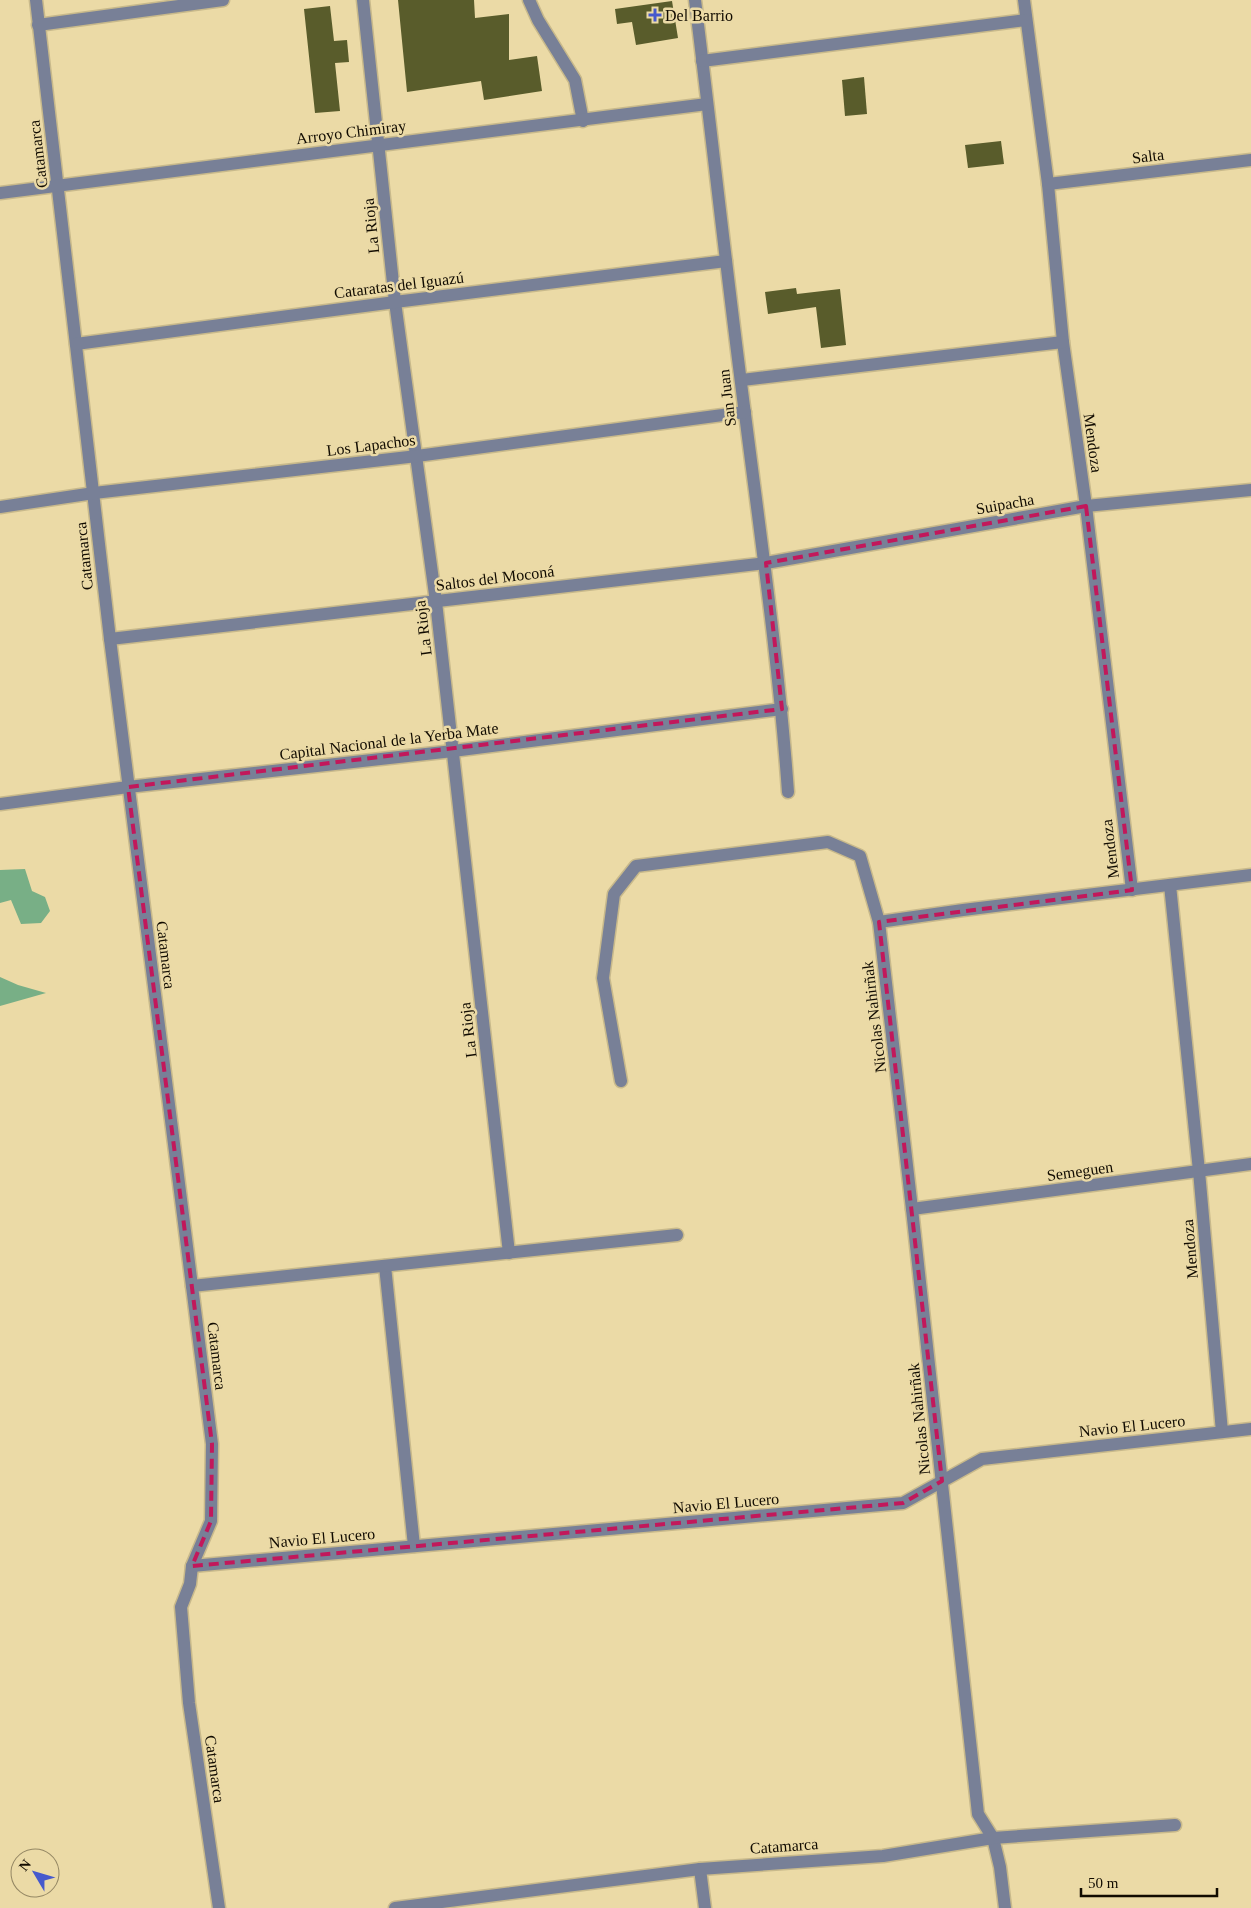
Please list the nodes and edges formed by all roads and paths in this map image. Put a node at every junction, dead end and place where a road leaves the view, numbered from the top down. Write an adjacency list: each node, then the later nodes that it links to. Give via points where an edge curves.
1 (36, 0): 8 (street, Catamarca)
2 (223, 0): 8 (street)
3 (363, 0): 12 (street, La Rioja)
4 (529, 0): 11 (street, via 575,80)
5 (695, 0): 9 (street, San Juan)
6 (1024, 0): 7 (street, Mendoza)
7 (1026, 20): 9 (street); 14 (street, Mendoza)
8 (38, 25): 15 (street, Catamarca)
9 (702, 61): 10 (street, San Juan)
10 (707, 104): 11 (street, Arroyo Chimiray); 17 (street, San Juan)
11 (582, 121): 12 (street, Arroyo Chimiray)
12 (379, 144): 15 (street, Arroyo Chimiray); 18 (street, La Rioja)
13 (1251, 160): 14 (street, Salta)
14 (1048, 184): 19 (street, Mendoza)
15 (58, 186): 16 (street, Arroyo Chimiray); 20 (street, Catamarca)
16 (0, 193)
17 (726, 261): 18 (street, Cataratas del Iguazú); 21 (street, San Juan)
18 (395, 302): 20 (street, Cataratas del Iguazú); 23 (street, La Rioja)
19 (1063, 342): 21 (street); 27 (street, Mendoza)
20 (76, 344): 25 (street, Catamarca)
21 (742, 380): 22 (street, San Juan)
22 (745, 412): 23 (street, Los Lapachos); 28 (street, San Juan)
23 (417, 456): 25 (street, Los Lapachos); 29 (street, La Rioja)
24 (1251, 490): 27 (street, Suipacha)
25 (94, 493): 26 (street, Los Lapachos); 30 (street, Catamarca)
26 (0, 506)
27 (1086, 506): 28 (street, Suipacha); 38 (street, Mendoza)
28 (766, 564): 29 (street, Saltos del Moconá); 31 (street, San Juan)
29 (436, 602): 30 (street, Saltos del Moconá); 32 (street, La Rioja)
30 (110, 639): 33 (street, Catamarca)
31 (782, 709): 32 (street, Capital Nacional de la Yerba Mate); 34 (street, San Juan)
32 (453, 751): 33 (street, Capital Nacional de la Yerba Mate); 45 (street, La Rioja)
33 (128, 787): 35 (street, Capital Nacional de la Yerba Mate); 47 (street, Catamarca)
34 (788, 792)
35 (0, 804)
36 (1251, 875): 37 (street)
37 (1170, 885): 38 (street); 42 (street, Mendoza)
38 (1132, 890): 39 (street)
39 (879, 922): 40 (street, Nicolas Nahirñak, via 860,856 828,842 636,866 614,894 603,978); 43 (street, Nicolas Nahirñak)
40 (621, 1082)
41 (1251, 1164): 42 (street, Semeguen)
42 (1199, 1171): 43 (street, Semeguen); 49 (street, Mendoza)
43 (912, 1209): 50 (street, Nicolas Nahirñak)
44 (677, 1235): 45 (street)
45 (510, 1253): 46 (street)
46 (385, 1266): 47 (street); 51 (street)
47 (192, 1286): 52 (street, Catamarca, via 212,1444 211,1521)
48 (1251, 1429): 49 (street, Navio El Lucero)
49 (1222, 1432): 50 (street, Navio El Lucero, via 982,1459)
50 (942, 1481): 51 (street, Navio El Lucero, via 903,1503); 54 (street, Nicolas Nahirñak, via 978,1814)
51 (414, 1546): 52 (street, Navio El Lucero)
52 (192, 1566): 56 (street, Catamarca, via 190,1584 181,1607 189,1704)
53 (1175, 1825): 54 (street, Catamarca)
54 (993, 1838): 55 (street, Catamarca, via 883,1856); 59 (street, Nicolas Nahirñak)
55 (700, 1869): 57 (street, Catamarca); 58 (street)
56 (219, 1908)
57 (395, 1908)
58 (705, 1908)
59 (1005, 1908)

